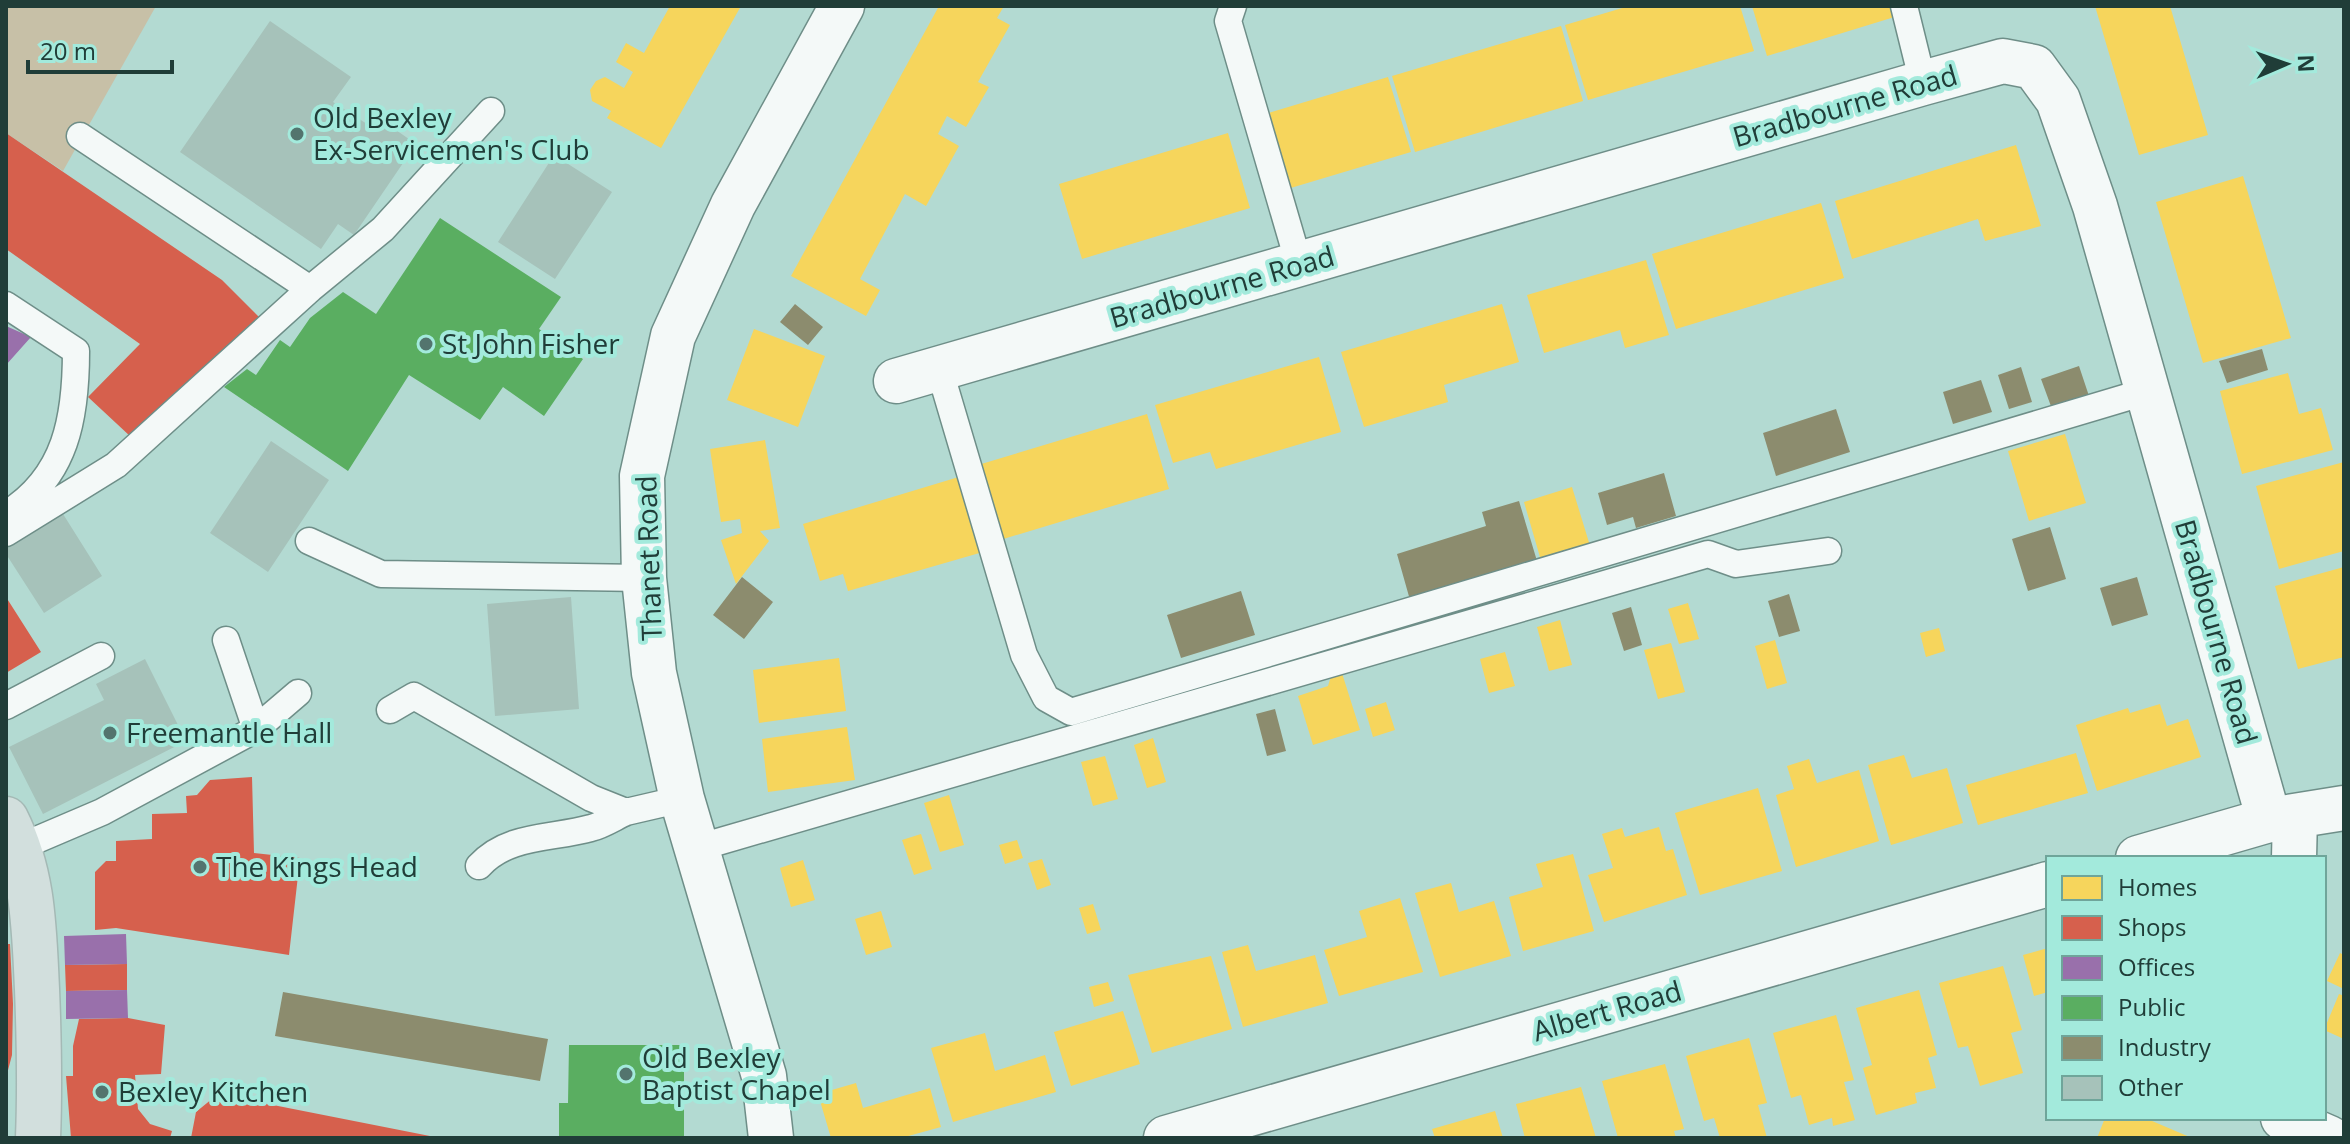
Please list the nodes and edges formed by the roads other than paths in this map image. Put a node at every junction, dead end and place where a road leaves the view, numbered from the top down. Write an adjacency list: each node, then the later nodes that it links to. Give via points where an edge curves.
1 (842, 6): 17 (street, Thanet Road, via 733,205 673,336 642,476)
2 (1233, 6): 7 (lane, via 1228,21)
3 (1904, 6): 4 (lane)
4 (1923, 83): 7 (street, Bradbourne Road); 12 (street, Bradbourne Road, via 2003,61 2034,67 2058,100)
5 (491, 111): 8 (lane, via 383,229)
6 (80, 136): 8 (lane)
7 (1299, 264): 10 (street, Bradbourne Road)
8 (310, 289): 14 (lane, via 116,465)
9 (6, 305): 13 (lane, via 76,351 76,403 60,454 29,500)
10 (939, 368): 11 (street, Bradbourne Road); 12 (lane, via 1024,655 1046,698 1071,712)
11 (896, 381)
12 (2148, 391): 27 (street, Bradbourne Road)
13 (6, 514)
14 (6, 533)
15 (309, 541): 17 (lane, via 381,574)
16 (1828, 551): 29 (lane, via 1736,564 1708,554)
17 (644, 578): 24 (street, Thanet Road, via 654,673)
18 (226, 640): 23 (lane)
19 (101, 656): 21 (lane)
20 (298, 693): 23 (lane)
21 (6, 706)
22 (390, 710): 26 (lane, via 414,696 591,798)
23 (256, 729): 28 (lane, via 102,812)
24 (682, 799): 26 (lane); 29 (street, Thanet Road)
25 (2344, 808): 27 (street)
26 (626, 812): 31 (lane, via 593,828 493,850)
27 (2286, 831): 30 (street)
28 (13, 833): 34 (main road, via 31,887 35,932)
29 (697, 848): 35 (street, Thanet Road, via 764,1076)
30 (2149, 856)
31 (479, 866)
32 (2046, 885): 36 (street, Albert Road)
33 (2288, 1120): 37 (street)
34 (38, 1138)
35 (771, 1138)
36 (1166, 1138)
37 (2329, 1138)

